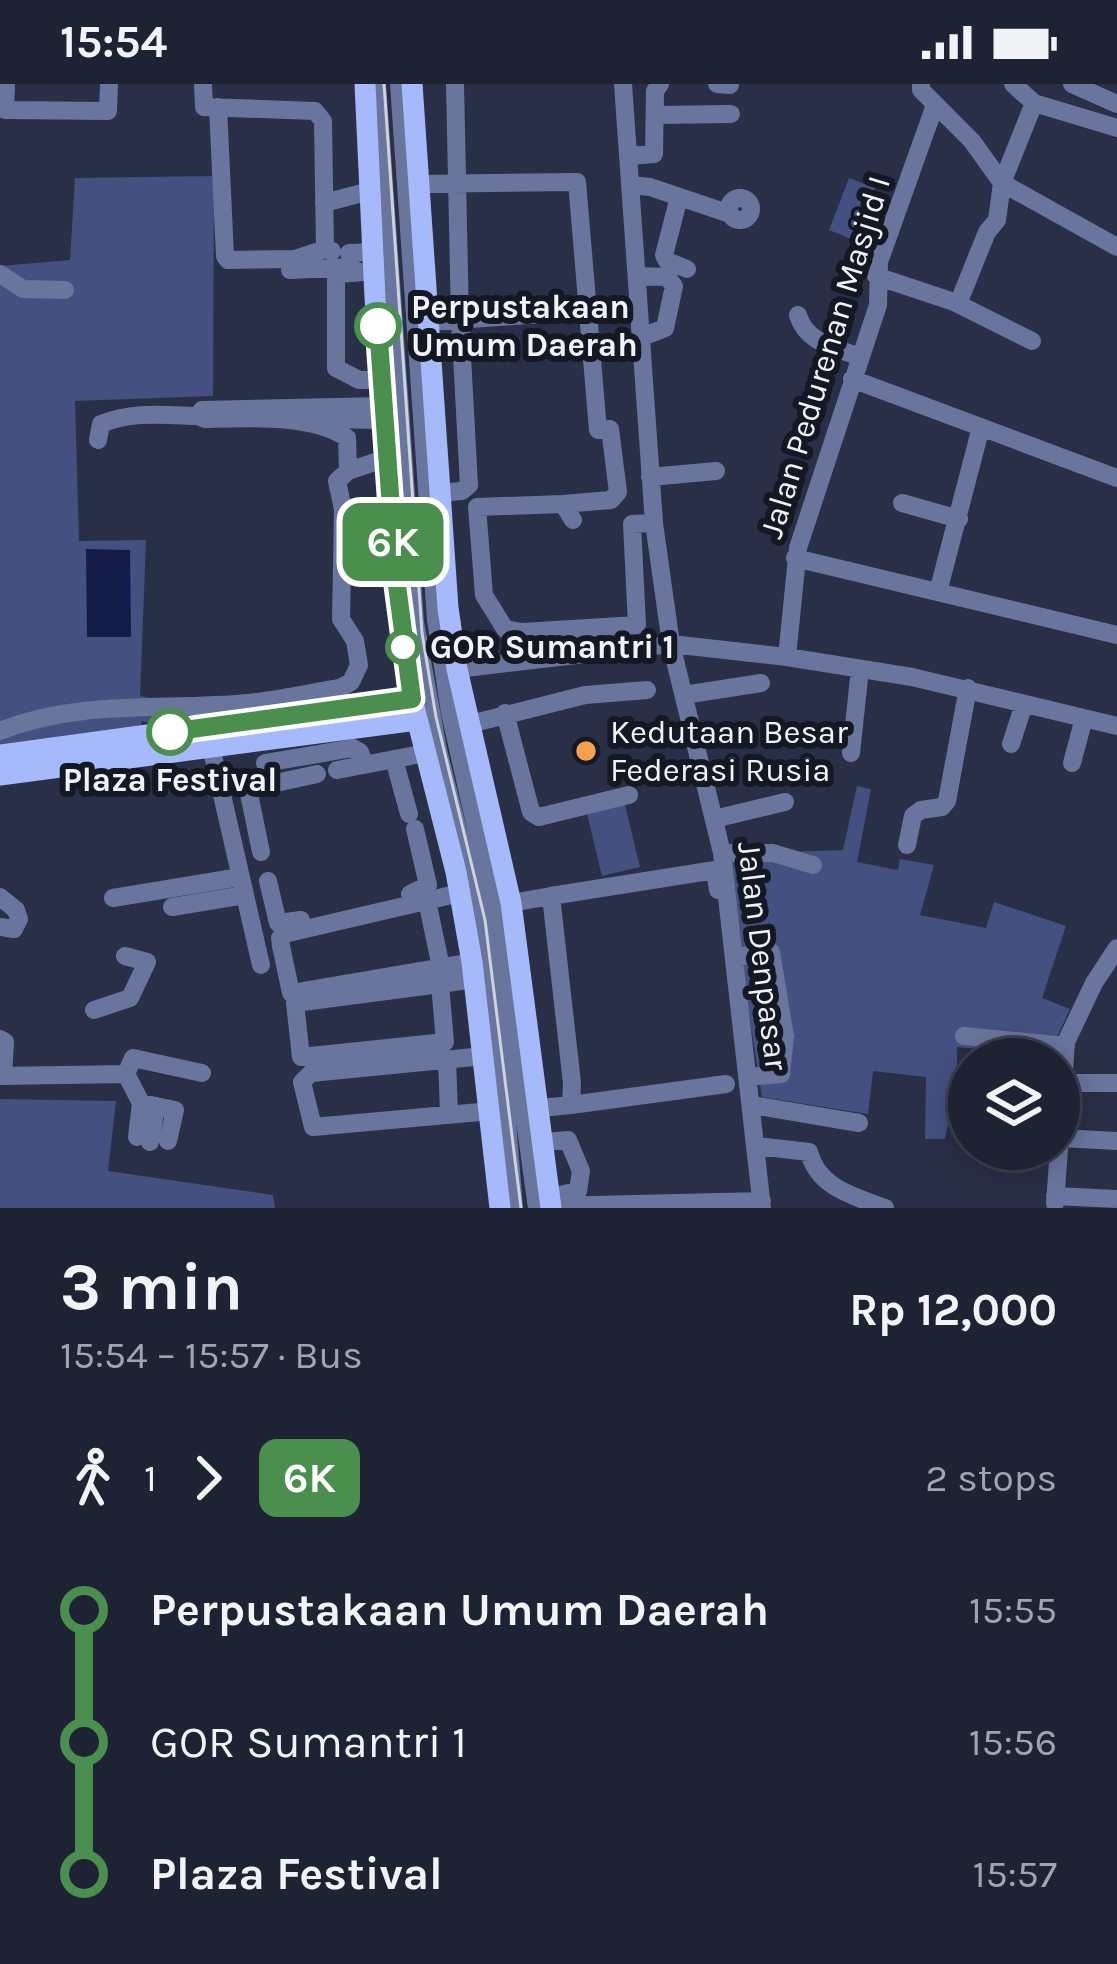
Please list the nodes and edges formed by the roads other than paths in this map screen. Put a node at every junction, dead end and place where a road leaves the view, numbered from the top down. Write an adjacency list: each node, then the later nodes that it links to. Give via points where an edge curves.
1 (6, 84): 2 (street, via 5,110 108,111)
2 (109, 84)
3 (203, 84): 16 (street, via 204,106)
4 (365, 84): 27 (main road)
5 (377, 84): 160 (street, via 415,622 479,916)
6 (399, 84): 155 (street, via 436,620)
7 (412, 84): 26 (main road)
8 (455, 84): 24 (street)
9 (623, 84): 23 (street, Jalan Denpasar)
10 (660, 84): 21 (street)
11 (717, 84): 14 (street)
12 (1013, 84): 17 (street)
13 (1072, 84): 18 (street)
14 (730, 85)
15 (920, 85): 19 (street)
16 (227, 102): 30 (street, via 315,110 323,121); 33 (street, via 224,256)
17 (1034, 103): 22 (street); 25 (street)
18 (1117, 104)
19 (935, 105): 25 (street); 38 (street, Jalan Pedurenan Masjid I)
20 (731, 114): 21 (street)
21 (656, 115): 23 (street, via 653,154)
22 (1117, 128)
23 (630, 156): 28 (street, Jalan Denpasar)
24 (459, 183): 26 (street); 41 (street, via 578,182); 43 (street)
25 (1002, 183): 32 (street); 40 (street, via 997,220)
26 (418, 184): 44 (main road)
27 (370, 191): 30 (street); 33 (main road)
28 (633, 195): 29 (street); 37 (street, Jalan Denpasar)
29 (678, 202): 31 (street); 34 (street, via 664,255)
30 (324, 203): 33 (street)
31 (730, 214)
32 (1117, 247)
33 (357, 254): 35 (street); 48 (main road); 48 (street, via 336,278 336,368)
34 (687, 269)
35 (267, 271)
36 (0, 274): 39 (street, via 23,290)
37 (638, 275): 45 (street, Jalan Denpasar); 45 (street, via 667,277 674,286 665,328)
38 (876, 276): 40 (street); 47 (street, Jalan Pedurenan Masjid I, via 879,298)
39 (65, 290)
40 (958, 304): 46 (street)
41 (588, 311): 43 (street); 62 (street, via 598,430 610,429 618,492 568,512)
42 (798, 315): 47 (street, via 812,338)
43 (460, 320): 44 (street); 60 (street, via 469,485)
44 (427, 322): 60 (main road)
45 (642, 337): 58 (street, Jalan Denpasar, via 638,428)
46 (1032, 340)
47 (860, 357): 49 (street, Jalan Pedurenan Masjid I)
48 (382, 380): 50 (main road)
49 (853, 380): 53 (street); 65 (street, Jalan Pedurenan Masjid I)
50 (384, 412): 51 (street); 52 (street); 55 (main road)
51 (198, 416): 52 (street); 54 (street, via 116,418 101,424)
52 (283, 418): 56 (street, via 347,438)
53 (981, 427): 59 (street); 63 (street)
54 (98, 440)
55 (387, 458): 56 (street); 80 (main road)
56 (348, 470): 82 (street, via 337,496 341,619 359,665 351,682 247,703)
57 (716, 471): 58 (street)
58 (650, 477): 64 (street, Jalan Denpasar)
59 (1117, 478)
60 (439, 502): 62 (street); 72 (main road)
61 (902, 503): 63 (street)
62 (477, 507): 67 (street, via 484,595 505,629)
63 (959, 519): 66 (street)
64 (654, 523): 67 (street, via 632,524 637,625); 69 (street, Jalan Denpasar)
65 (795, 558): 66 (street); 70 (street, Jalan Pedurenan Masjid I)
66 (938, 592): 68 (street)
67 (576, 628): 71 (street)
68 (1117, 635)
69 (673, 649): 70 (street); 71 (street); 78 (street, Jalan Denpasar)
70 (787, 657): 73 (street)
71 (581, 658): 72 (street); 77 (street, via 476,676)
72 (457, 669): 77 (main road)
73 (860, 669): 75 (street); 92 (street)
74 (761, 682): 78 (street)
75 (968, 688): 79 (street); 107 (street, via 947,801 913,815)
76 (647, 690): 81 (street)
77 (462, 695): 86 (main road)
78 (684, 695): 105 (street, Jalan Denpasar)
79 (1024, 704): 84 (street); 90 (street)
80 (415, 710): 83 (main road); 91 (main road)
81 (505, 713): 86 (street); 103 (street, via 531,812 539,817)
82 (78, 714): 85 (street); 93 (street)
83 (373, 716): 89 (main road); 97 (main road)
84 (1084, 718): 87 (street); 98 (street)
85 (36, 719): 88 (street); 96 (street)
86 (470, 724): 118 (main road)
87 (1117, 726)
88 (0, 731)
89 (209, 737): 93 (main road); 97 (main road); 113 (street)
90 (1011, 744)
91 (426, 753): 95 (street); 112 (main road)
92 (851, 753)
93 (82, 754): 96 (main road)
94 (0, 755): 96 (main road)
95 (394, 759): 99 (street); 106 (street)
96 (39, 760): 102 (main road)
97 (265, 762): 99 (street, via 352,748); 101 (street); 108 (street, via 246,791)
98 (1072, 763)
99 (364, 765): 100 (street)
100 (337, 770)
101 (316, 773)
102 (0, 775)
103 (629, 795)
104 (785, 802): 105 (street)
105 (714, 819): 109 (street, Jalan Denpasar)
106 (414, 827): 111 (street, via 425,890 280,924); 112 (street, via 426,837 436,875)
107 (907, 845)
108 (261, 853)
109 (722, 853): 110 (street, via 772,853); 123 (street, Jalan Denpasar)
110 (813, 865)
111 (268, 881)
112 (458, 883): 117 (street); 125 (main road)
113 (243, 886): 116 (street); 119 (street); 124 (street)
114 (551, 896): 118 (street); 134 (street, via 715,870 740,1068); 142 (street)
115 (0, 897): 120 (street, via 19,920 14,929)
116 (113, 898)
117 (427, 901): 126 (street); 126 (street, via 282,936 289,990)
118 (511, 903): 144 (main road)
119 (172, 907)
120 (0, 928)
121 (1117, 948): 130 (street)
122 (125, 956): 127 (street, via 147,962 130,998)
123 (736, 957): 134 (street, Jalan Denpasar); 134 (street, via 771,952 785,1036 781,1074)
124 (260, 965)
125 (474, 970): 126 (street); 132 (main road)
126 (440, 976): 126 (street, via 296,1004 301,1057 445,1042)
127 (94, 1010)
128 (964, 1036): 129 (street)
129 (984, 1038)
130 (1069, 1038)
131 (0, 1039): 137 (street)
132 (484, 1056): 133 (street); 145 (main road)
133 (447, 1060): 146 (street); 146 (street, via 311,1072 302,1081 313,1127)
134 (748, 1072): 143 (street, Jalan Denpasar)
135 (202, 1073): 136 (street, via 133,1058)
136 (126, 1074): 137 (street); 141 (street)
137 (2, 1076)
138 (1080, 1083): 139 (street)
139 (1117, 1083)
140 (726, 1084): 142 (street)
141 (149, 1104): 141 (street, via 152,1140 175,1110)
142 (571, 1105): 144 (street)
143 (752, 1105): 147 (street); 151 (street, Jalan Denpasar)
144 (540, 1108): 148 (main road)
145 (491, 1111): 146 (street); 159 (main road)
146 (448, 1113)
147 (859, 1123)
148 (544, 1142): 155 (main road); 155 (street, via 568,1141 581,1171 574,1194)
149 (1117, 1142): 150 (street)
150 (1080, 1143)
151 (756, 1146): 156 (street, Jalan Denpasar); 161 (street, via 809,1152 812,1167 835,1188)
152 (1057, 1170): 154 (street)
153 (1117, 1198): 154 (street)
154 (1054, 1202)
155 (547, 1204): 158 (street)
156 (762, 1204): 157 (street)
157 (699, 1205): 158 (street)
158 (579, 1206)
159 (500, 1208)
160 (514, 1208)
161 (885, 1208)

